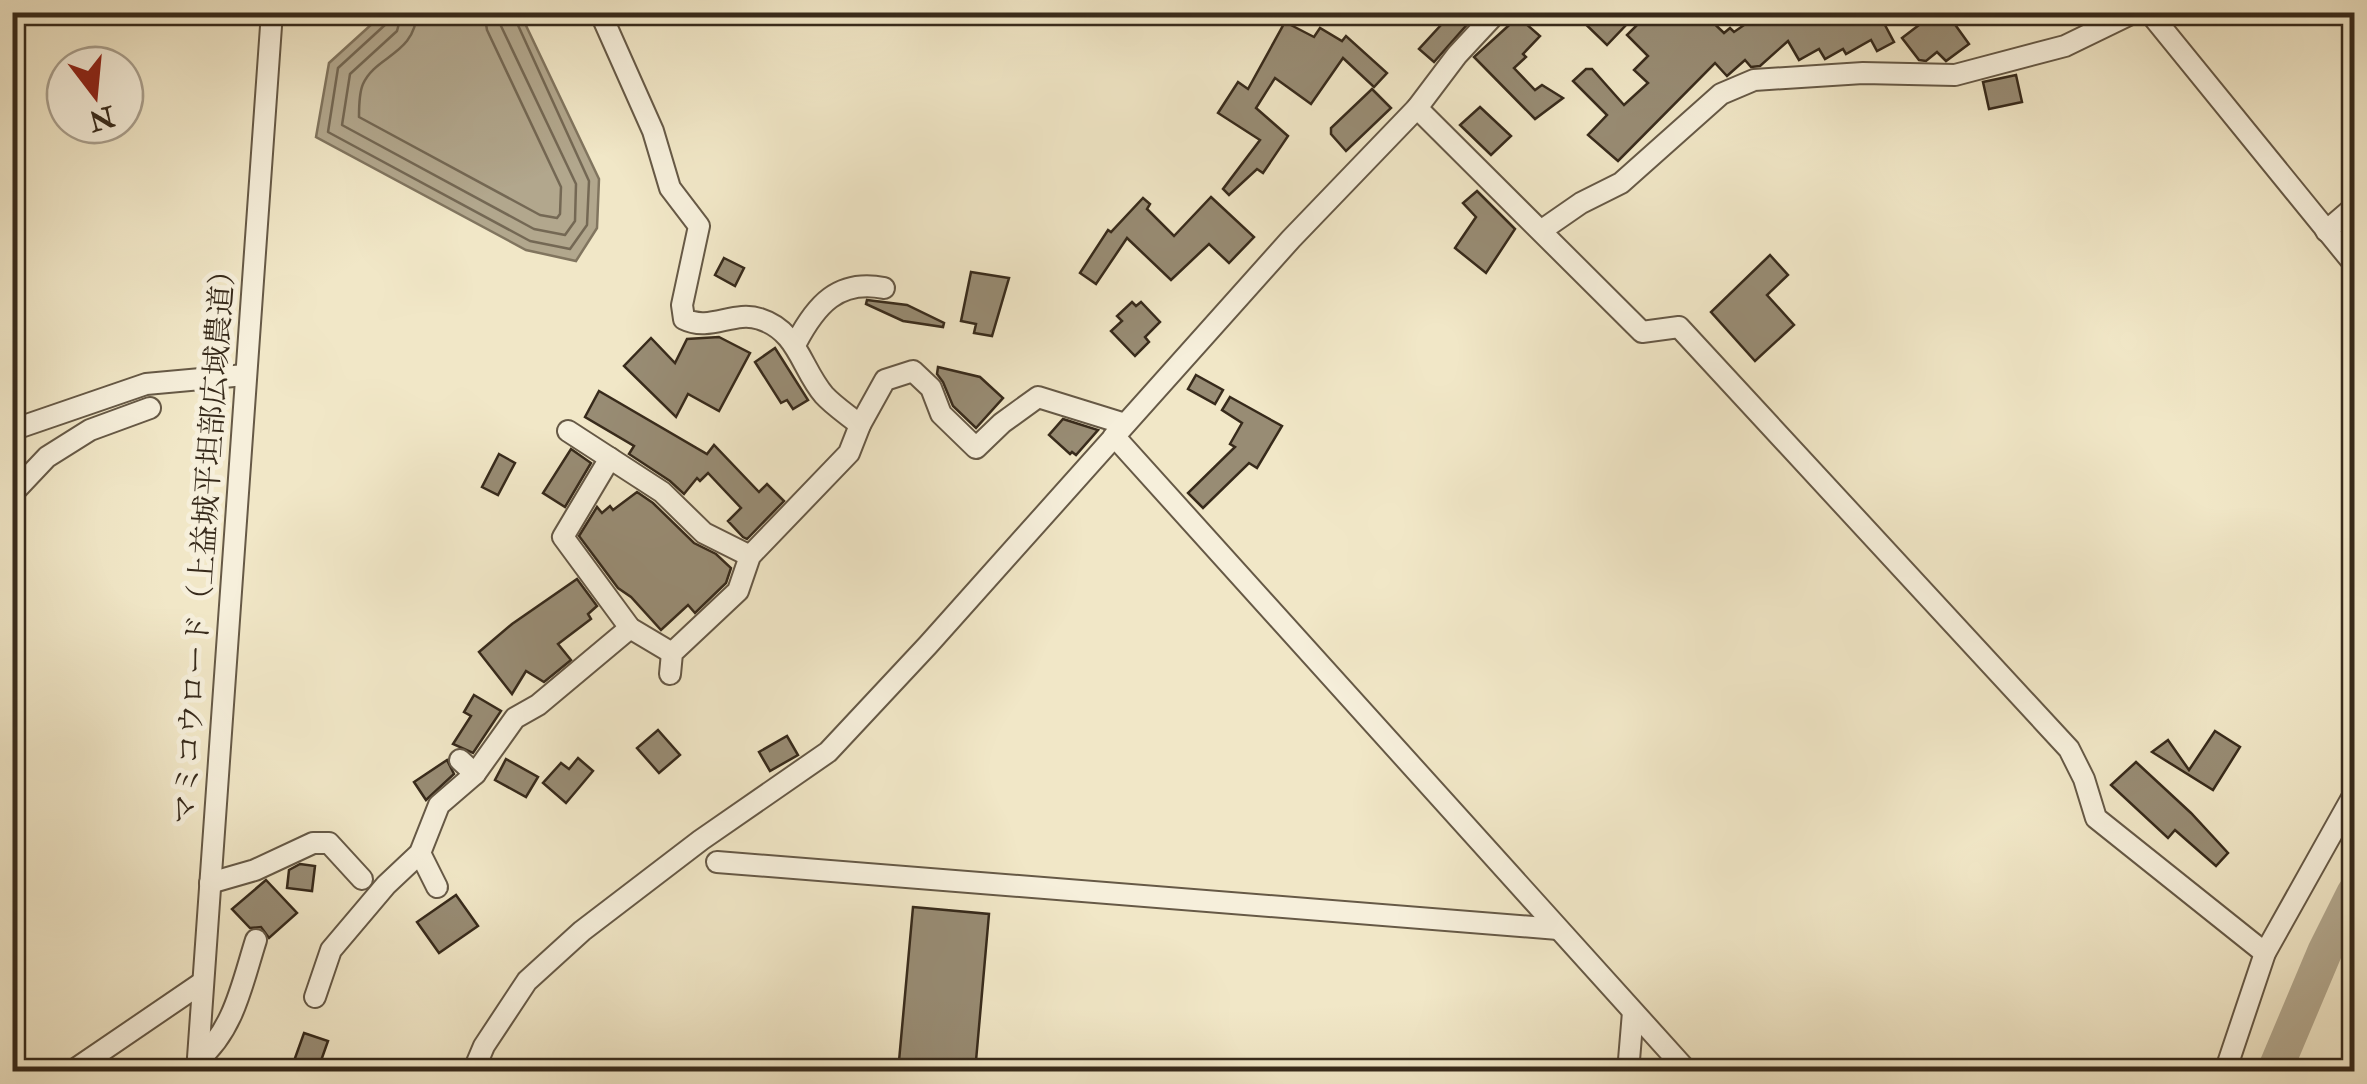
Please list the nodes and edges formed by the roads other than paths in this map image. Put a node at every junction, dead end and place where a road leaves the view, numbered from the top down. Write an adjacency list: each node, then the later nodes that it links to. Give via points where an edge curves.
1 (272, 12): 13 (street, マミコウロード（上益城平坦部広域農道）)
2 (600, 12): 12 (street, via 653,130 670,188 699,226 684,319 696,325 760,319)
3 (1497, 12): 6 (street)
4 (2135, 12): 8 (street, via 2065,46 1955,75 1754,80 1721,94 1621,183)
5 (2149, 12): 9 (street)
6 (1417, 108): 8 (street); 17 (street)
7 (2354, 206): 9 (street)
8 (1542, 230): 31 (street, via 1642,332 1680,327 2069,748 2096,818)
9 (2326, 232): 10 (street)
10 (2354, 264)
11 (884, 288): 12 (street, via 862,284 838,292)
12 (796, 344): 15 (street, via 824,395)
13 (246, 376): 16 (street, via 146,384); 27 (street, マミコウロード（上益城平坦部広域農道）)
14 (150, 408): 20 (street, via 90,430 47,457)
15 (860, 425): 17 (street, via 885,380 913,371 978,457 1002,424 1038,397); 21 (street, via 849,453)
16 (12, 430)
17 (1120, 430): 29 (street); 37 (street, via 828,752 701,840 527,981)
18 (568, 431): 19 (street)
19 (610, 458): 21 (street, via 662,492 704,533); 22 (street, via 563,536)
20 (12, 494)
21 (750, 556): 22 (street, via 738,591 671,664)
22 (630, 628): 24 (street, via 515,718 468,767 439,805)
23 (2354, 794): 31 (street)
24 (420, 854): 28 (street); 33 (street, via 331,950)
25 (717, 862): 29 (street)
26 (362, 879): 27 (street, via 330,843 313,843)
27 (210, 883): 32 (street, マミコウロード（上益城平坦部広域農道）)
28 (437, 887)
29 (1558, 929): 34 (street)
30 (256, 940): 35 (street, via 229,1024)
31 (2266, 953): 40 (street)
32 (203, 982): 35 (street, マミコウロード（上益城平坦部広域農道）); 36 (street)
33 (314, 996)
34 (1634, 1012): 38 (street); 39 (street)
35 (197, 1066)
36 (71, 1072)
37 (473, 1072)
38 (1628, 1072)
39 (1688, 1072)
40 (2225, 1072)

